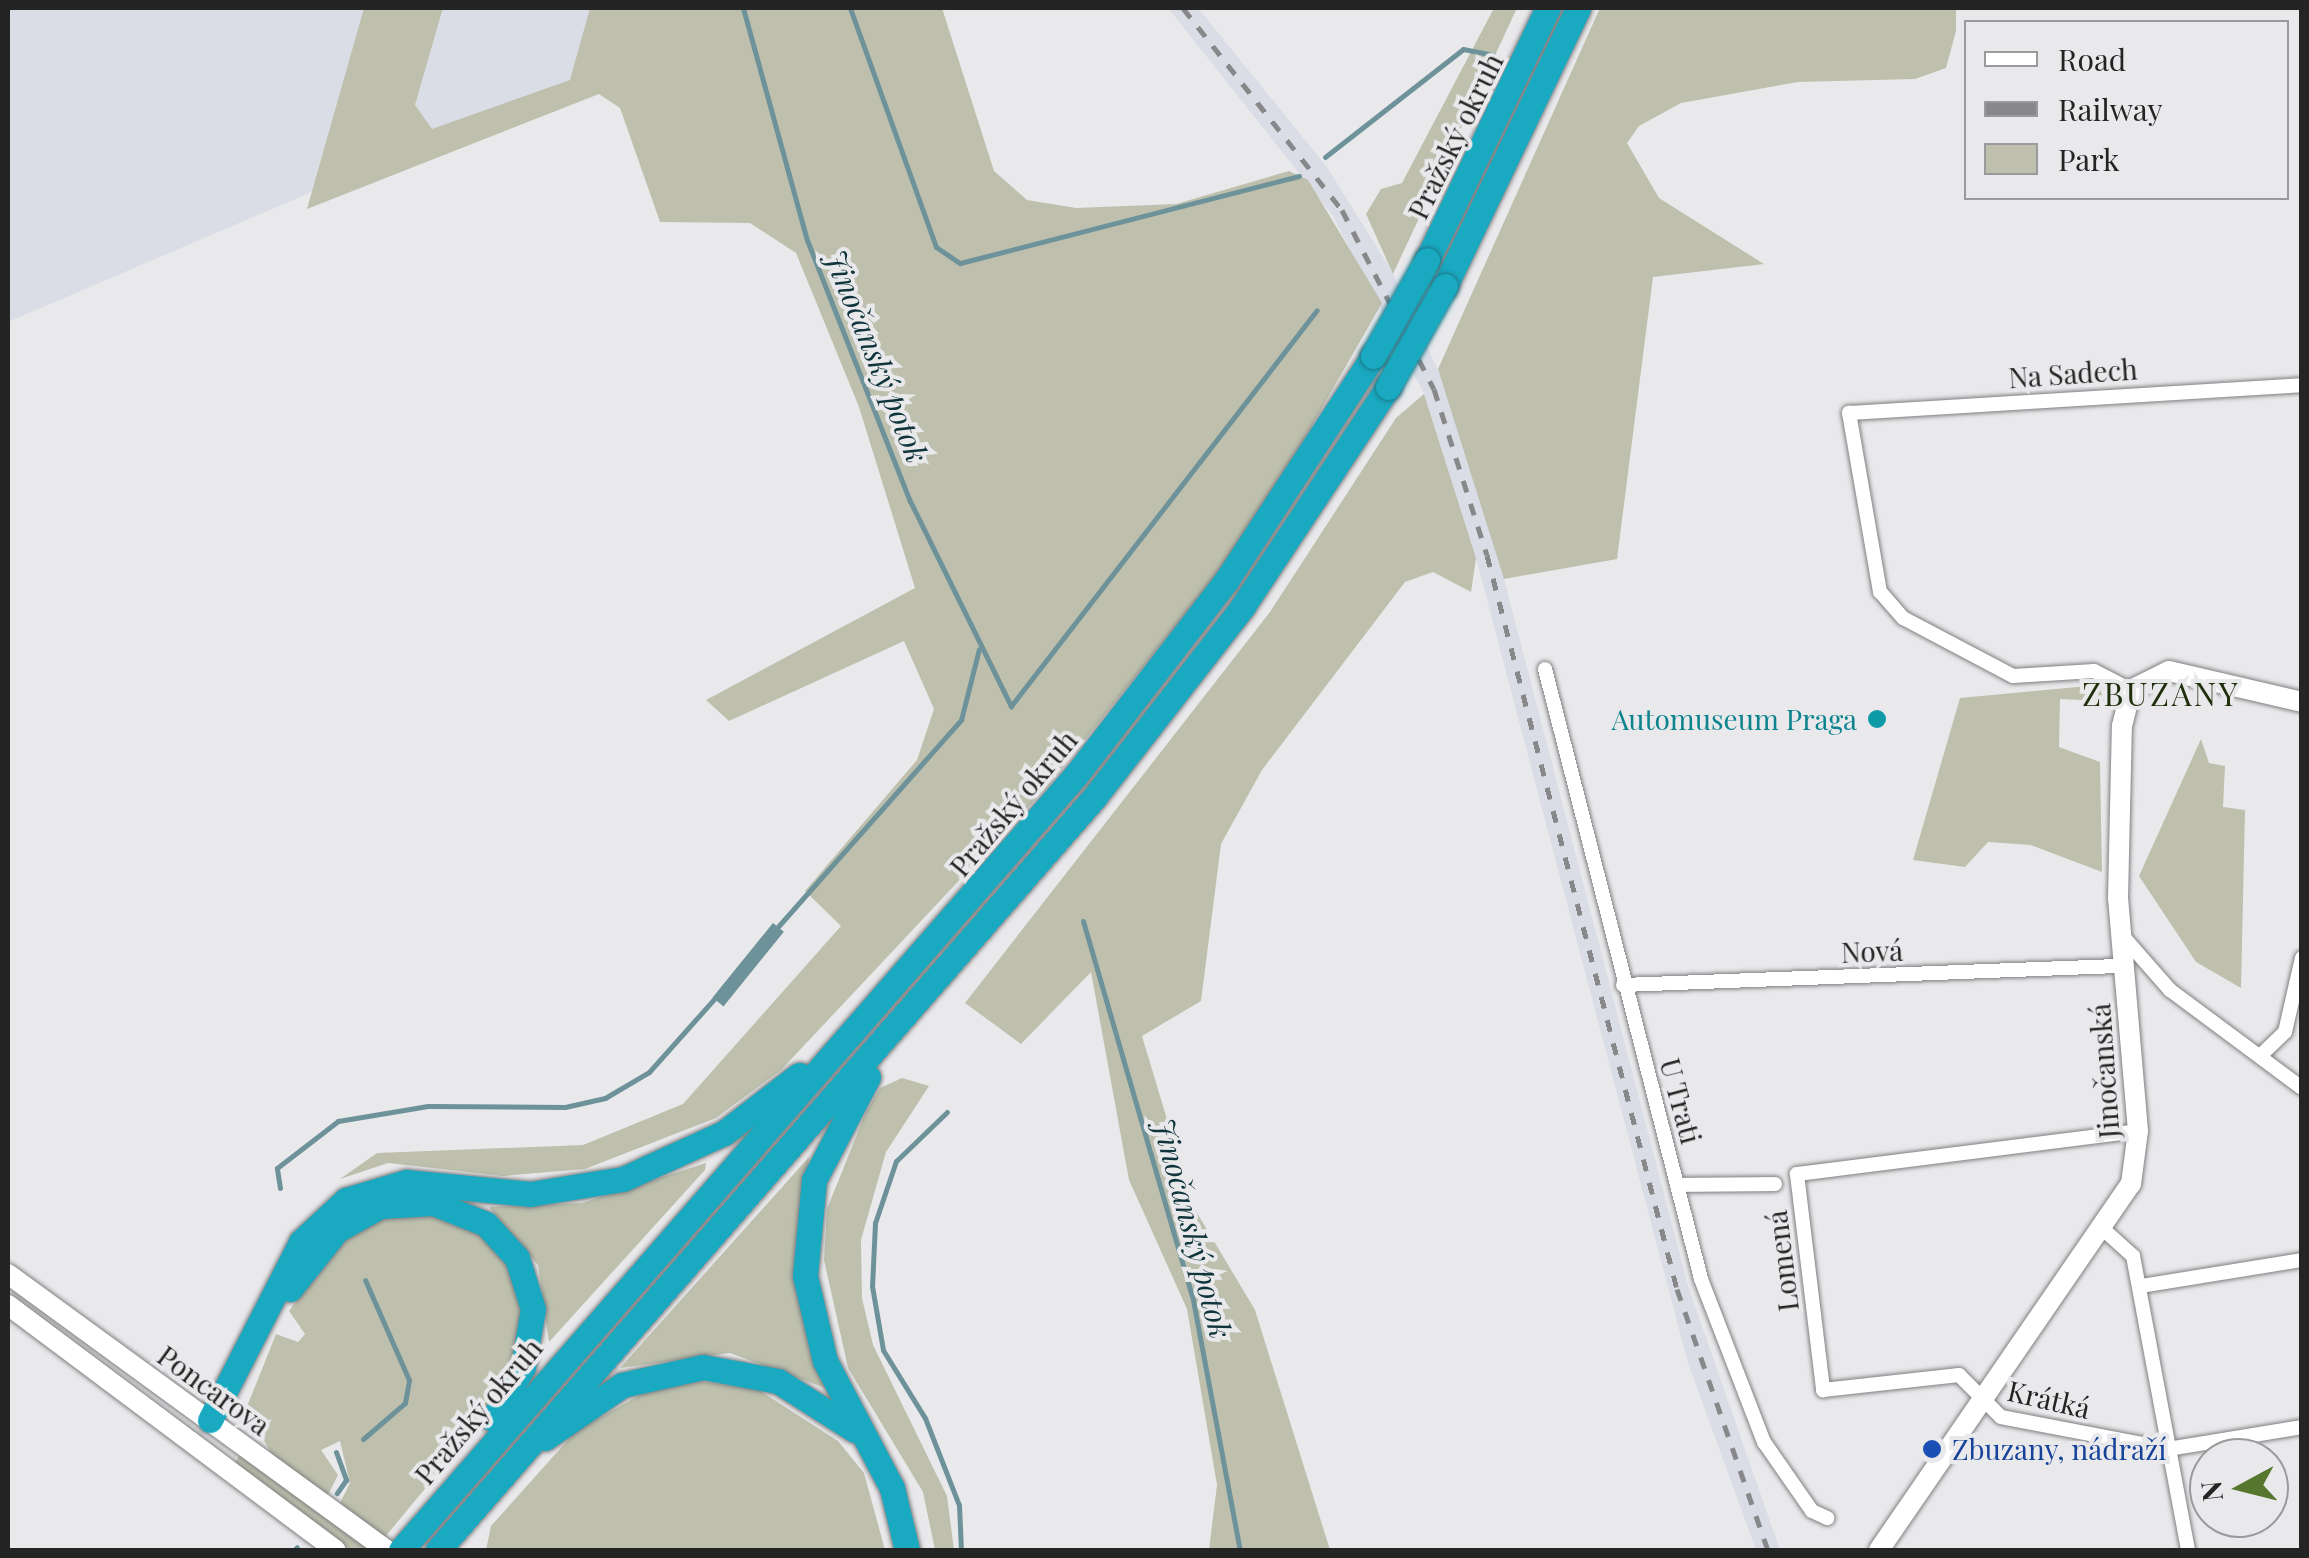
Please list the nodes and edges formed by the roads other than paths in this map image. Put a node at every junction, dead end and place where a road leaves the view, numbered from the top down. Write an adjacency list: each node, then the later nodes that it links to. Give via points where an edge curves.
1 (1548, 8): 12 (highway, Pražský okruh, bridge, via 1427,260 1373,356 1152,679)
2 (1578, 8): 11 (highway, Pražský okruh, bridge, via 1445,286 1388,386 1194,672)
3 (2302, 385): 5 (street, Na Sadech, via 1849,413 1880,592 1903,618 2013,676 2094,671)
4 (1545, 669): 10 (street, U Trati)
5 (2132, 690): 6 (street, via 2169,671); 7 (street, Jinočanská, via 2122,726)
6 (2302, 702)
7 (2118, 932): 9 (street, Jinočanská); 13 (street, via 2170,990)
8 (2302, 958): 13 (street, via 2286,1032)
9 (2122, 966): 10 (street, Nová); 17 (street, Jinočanská)
10 (1623, 985): 19 (street, U Trati)
11 (907, 1016): 29 (highway, via 830,1137 807,1212 814,1330); 32 (highway, Pražský okruh)
12 (865, 1020): 25 (highway, via 724,1133 650,1170 552,1193 406,1182 356,1194 308,1232); 33 (highway, Pražský okruh)
13 (2260, 1056): 15 (street)
14 (2302, 1073): 15 (street)
15 (2282, 1074): 16 (street)
16 (2302, 1088)
17 (2138, 1131): 20 (street, Jinočanská, via 2131,1184); 26 (street, Lomená, via 1797,1174 1823,1390 1959,1374)
18 (1775, 1184): 19 (street)
19 (1678, 1185): 34 (street, U Trati, via 1739,1392 1812,1511)
20 (2104, 1230): 23 (street, via 2133,1256); 26 (street, Jinočanská)
21 (2302, 1260): 23 (street)
22 (8, 1274): 27 (street, Poncarova)
23 (2140, 1286): 31 (street)
24 (8, 1305): 30 (street, Poncarova)
25 (269, 1317): 27 (highway); 33 (highway, via 330,1236 380,1206 446,1205 504,1240 530,1295 528,1353)
26 (1985, 1399): 31 (street, Krátká, via 2001,1417); 40 (street, Jinočanská)
27 (210, 1420): 30 (street); 37 (street, Poncarova)
28 (2302, 1428): 31 (street, Krátká)
29 (862, 1436): 32 (highway, via 767,1377 681,1368 600,1397); 39 (highway, via 892,1488)
30 (196, 1446): 36 (street, Poncarova)
31 (2168, 1449): 41 (street)
32 (490, 1486): 35 (highway, Pražský okruh)
33 (430, 1514): 38 (highway, Pražský okruh)
34 (1827, 1518)
35 (445, 1541)
36 (336, 1550)
37 (387, 1550)
38 (401, 1550)
39 (907, 1550)
40 (1879, 1550)
41 (2188, 1550)

